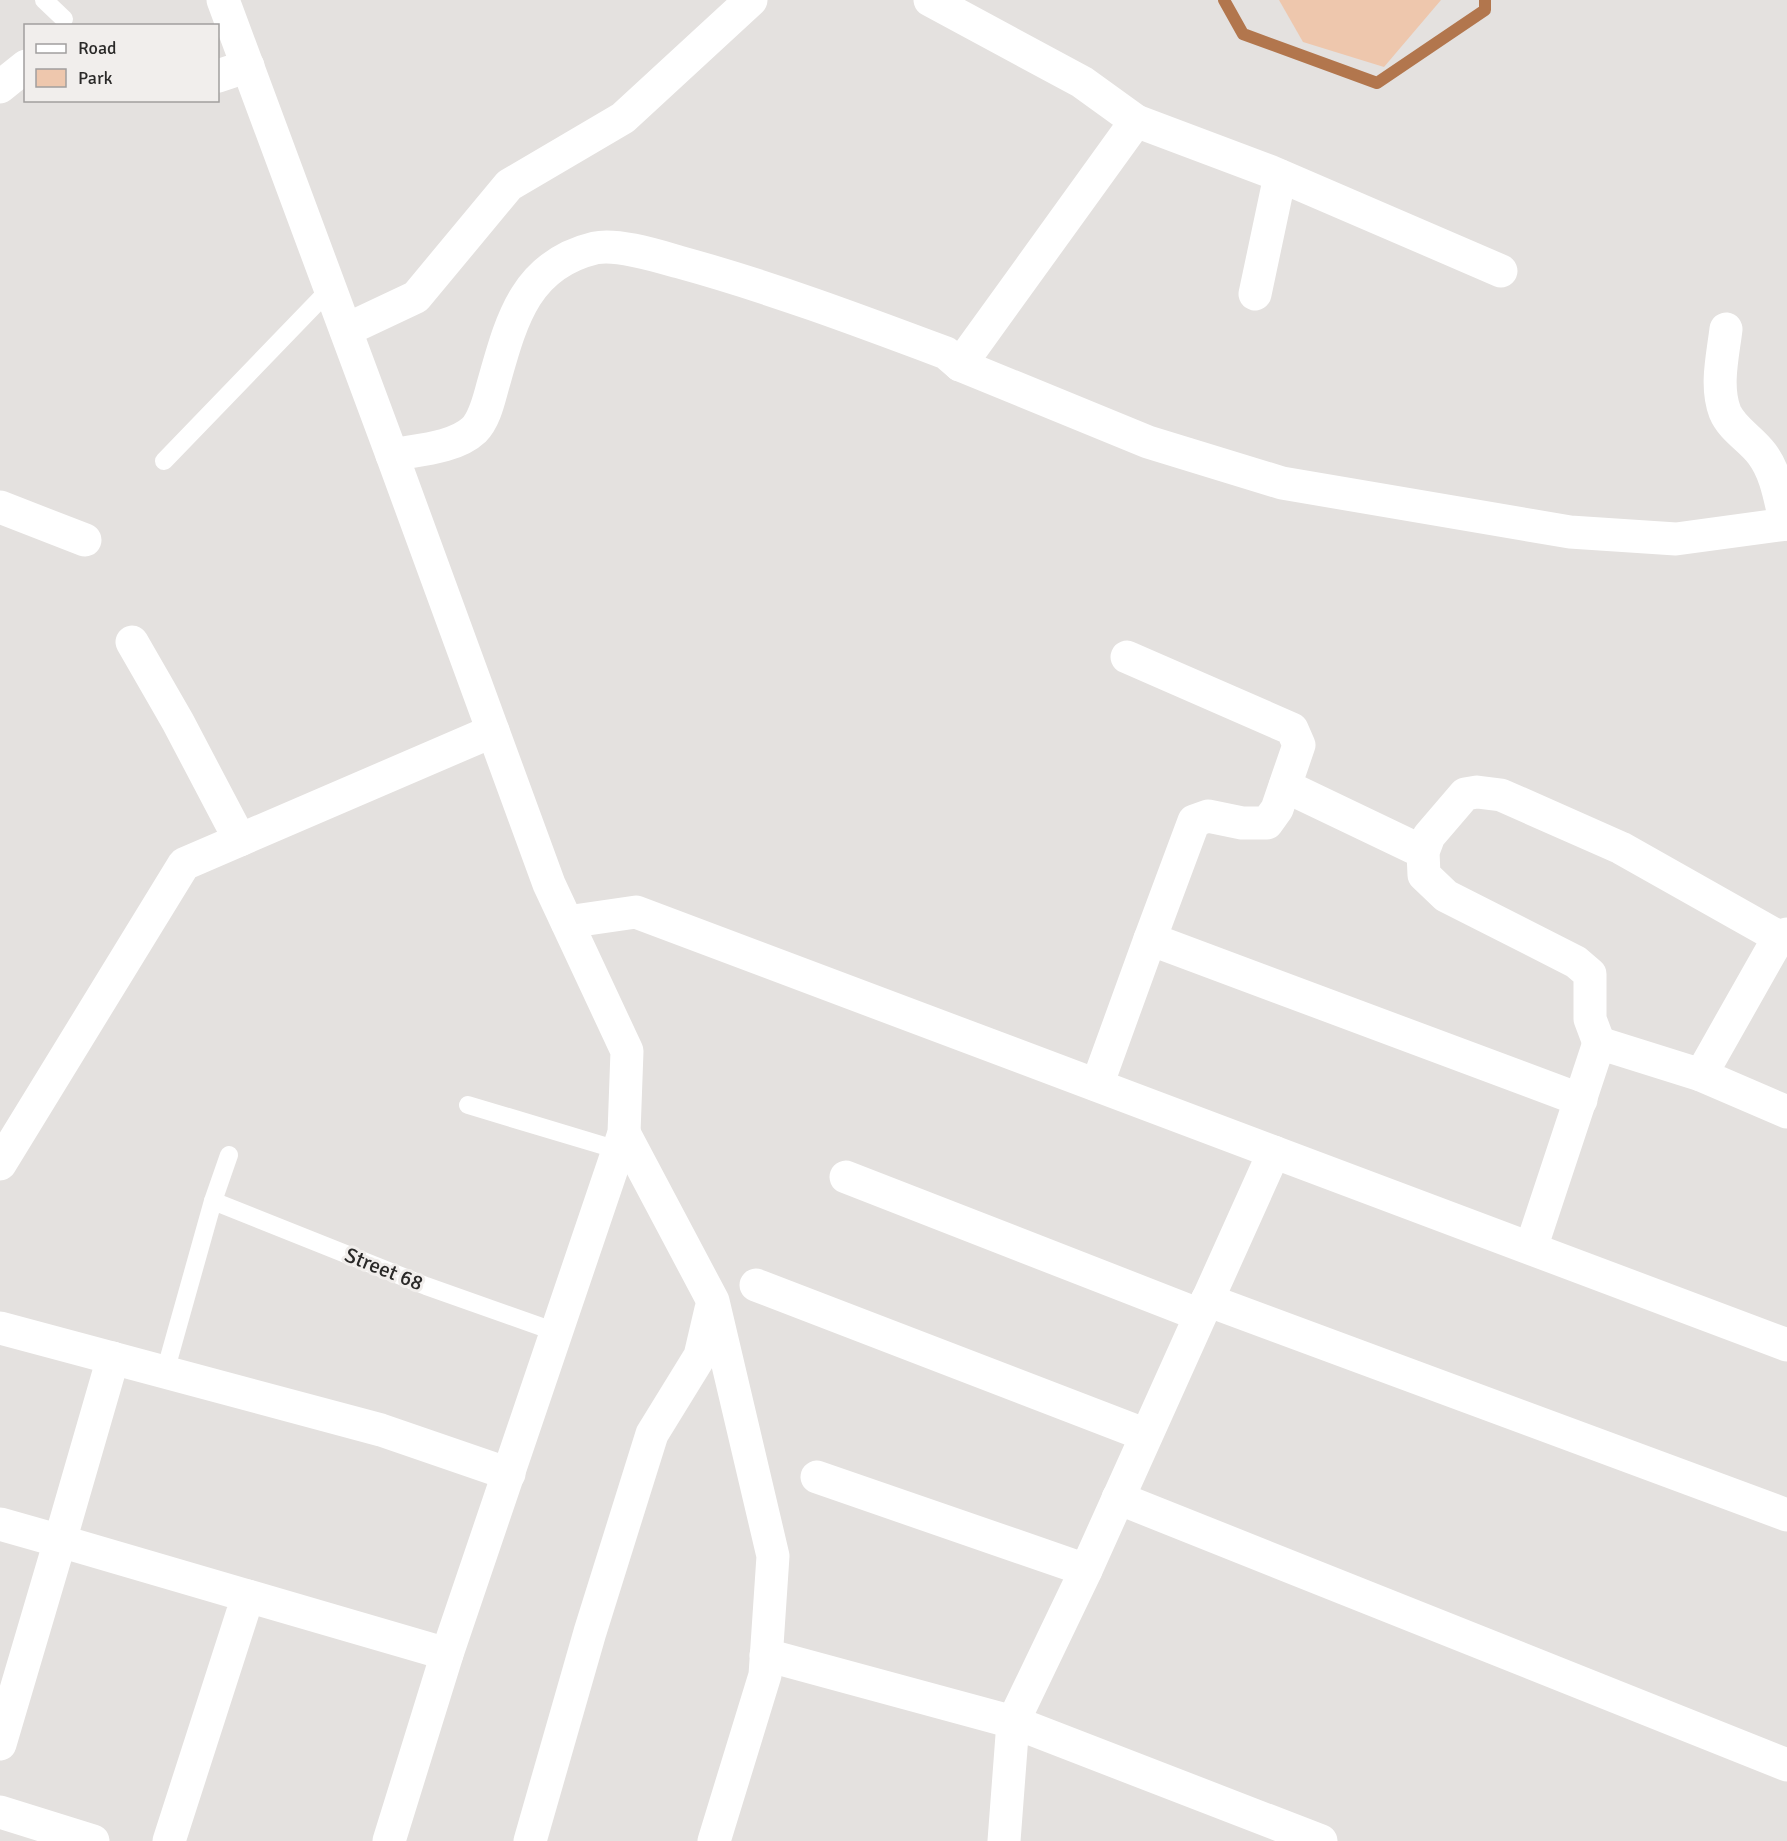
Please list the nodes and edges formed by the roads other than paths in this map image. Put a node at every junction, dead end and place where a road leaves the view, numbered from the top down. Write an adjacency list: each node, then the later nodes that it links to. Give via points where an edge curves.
1 (44, 0): 5 (lane)
2 (223, 0): 6 (street)
3 (751, 0): 16 (street, via 623,118 509,184 416,297)
4 (930, 0): 10 (street, via 1082,82)
5 (64, 19)
6 (248, 66): 8 (street); 13 (street)
7 (24, 68): 9 (street)
8 (219, 76)
9 (0, 87)
10 (1136, 122): 11 (street); 17 (street)
11 (1280, 176): 12 (street); 14 (street)
12 (1501, 271)
13 (331, 288): 16 (street); 19 (lane)
14 (1255, 294)
15 (1726, 329): 21 (street, via 1720,385 1725,412 1773,471)
16 (346, 330): 18 (street)
17 (960, 365): 18 (street, via 946,353 725,274 636,250 597,247 546,270 528,290 505,343 487,407 475,429 458,441); 21 (street, via 1148,442 1282,483 1570,532 1676,539)
18 (393, 455): 25 (street)
19 (164, 460)
20 (0, 507): 22 (street)
21 (1787, 524)
22 (85, 540)
23 (132, 642): 27 (street)
24 (1126, 657): 26 (street, via 1292,729 1299,745)
25 (493, 731): 27 (street); 29 (street, via 549,884)
26 (1285, 786): 28 (street); 31 (street, via 1267,823 1208,816 1194,821)
27 (240, 840): 41 (street, via 184,864)
28 (1423, 852): 30 (street, via 1429,837 1465,794 1501,795 1621,848); 32 (street, via 1424,875 1446,896 1576,962 1590,974 1590,1019)
29 (567, 922): 34 (street, via 636,912); 38 (street, via 627,1051)
30 (1783, 935): 33 (street)
31 (1150, 939): 34 (street); 35 (street)
32 (1599, 1042): 33 (street); 35 (street)
33 (1701, 1075): 37 (street)
34 (1097, 1085): 39 (street)
35 (1581, 1100): 44 (street)
36 (468, 1105): 38 (lane)
37 (1787, 1112)
38 (621, 1141): 46 (street); 49 (street)
39 (1274, 1152): 44 (street); 47 (street)
40 (229, 1155): 43 (lane)
41 (0, 1164)
42 (846, 1177): 47 (street)
43 (213, 1201): 49 (lane, Street 68, via 426,1286); 52 (lane)
44 (1531, 1248): 50 (street)
45 (756, 1285): 53 (street)
46 (713, 1301): 63 (street, via 773,1556); 71 (street, via 700,1356 652,1434)
47 (1203, 1307): 53 (street); 57 (street)
48 (0, 1328): 51 (street)
49 (556, 1332): 54 (street)
50 (1787, 1345)
51 (113, 1358): 52 (street); 59 (street)
52 (165, 1372): 54 (street, via 381,1430)
53 (1146, 1435): 56 (street)
54 (509, 1474): 62 (street)
55 (817, 1477): 60 (street)
56 (1118, 1498): 60 (street); 66 (street)
57 (1787, 1515)
58 (0, 1524): 59 (street)
59 (60, 1541): 61 (street); 65 (street)
60 (1086, 1570): 64 (street)
61 (248, 1596): 62 (street); 69 (street)
62 (447, 1654): 70 (street)
63 (766, 1655): 64 (street); 72 (street, via 765,1675)
64 (1013, 1722): 73 (street); 74 (street)
65 (0, 1744)
66 (1787, 1765)
67 (0, 1812): 68 (street)
68 (93, 1841)
69 (169, 1841)
70 (389, 1841)
71 (530, 1841)
72 (714, 1841)
73 (1004, 1841)
74 (1321, 1841)

